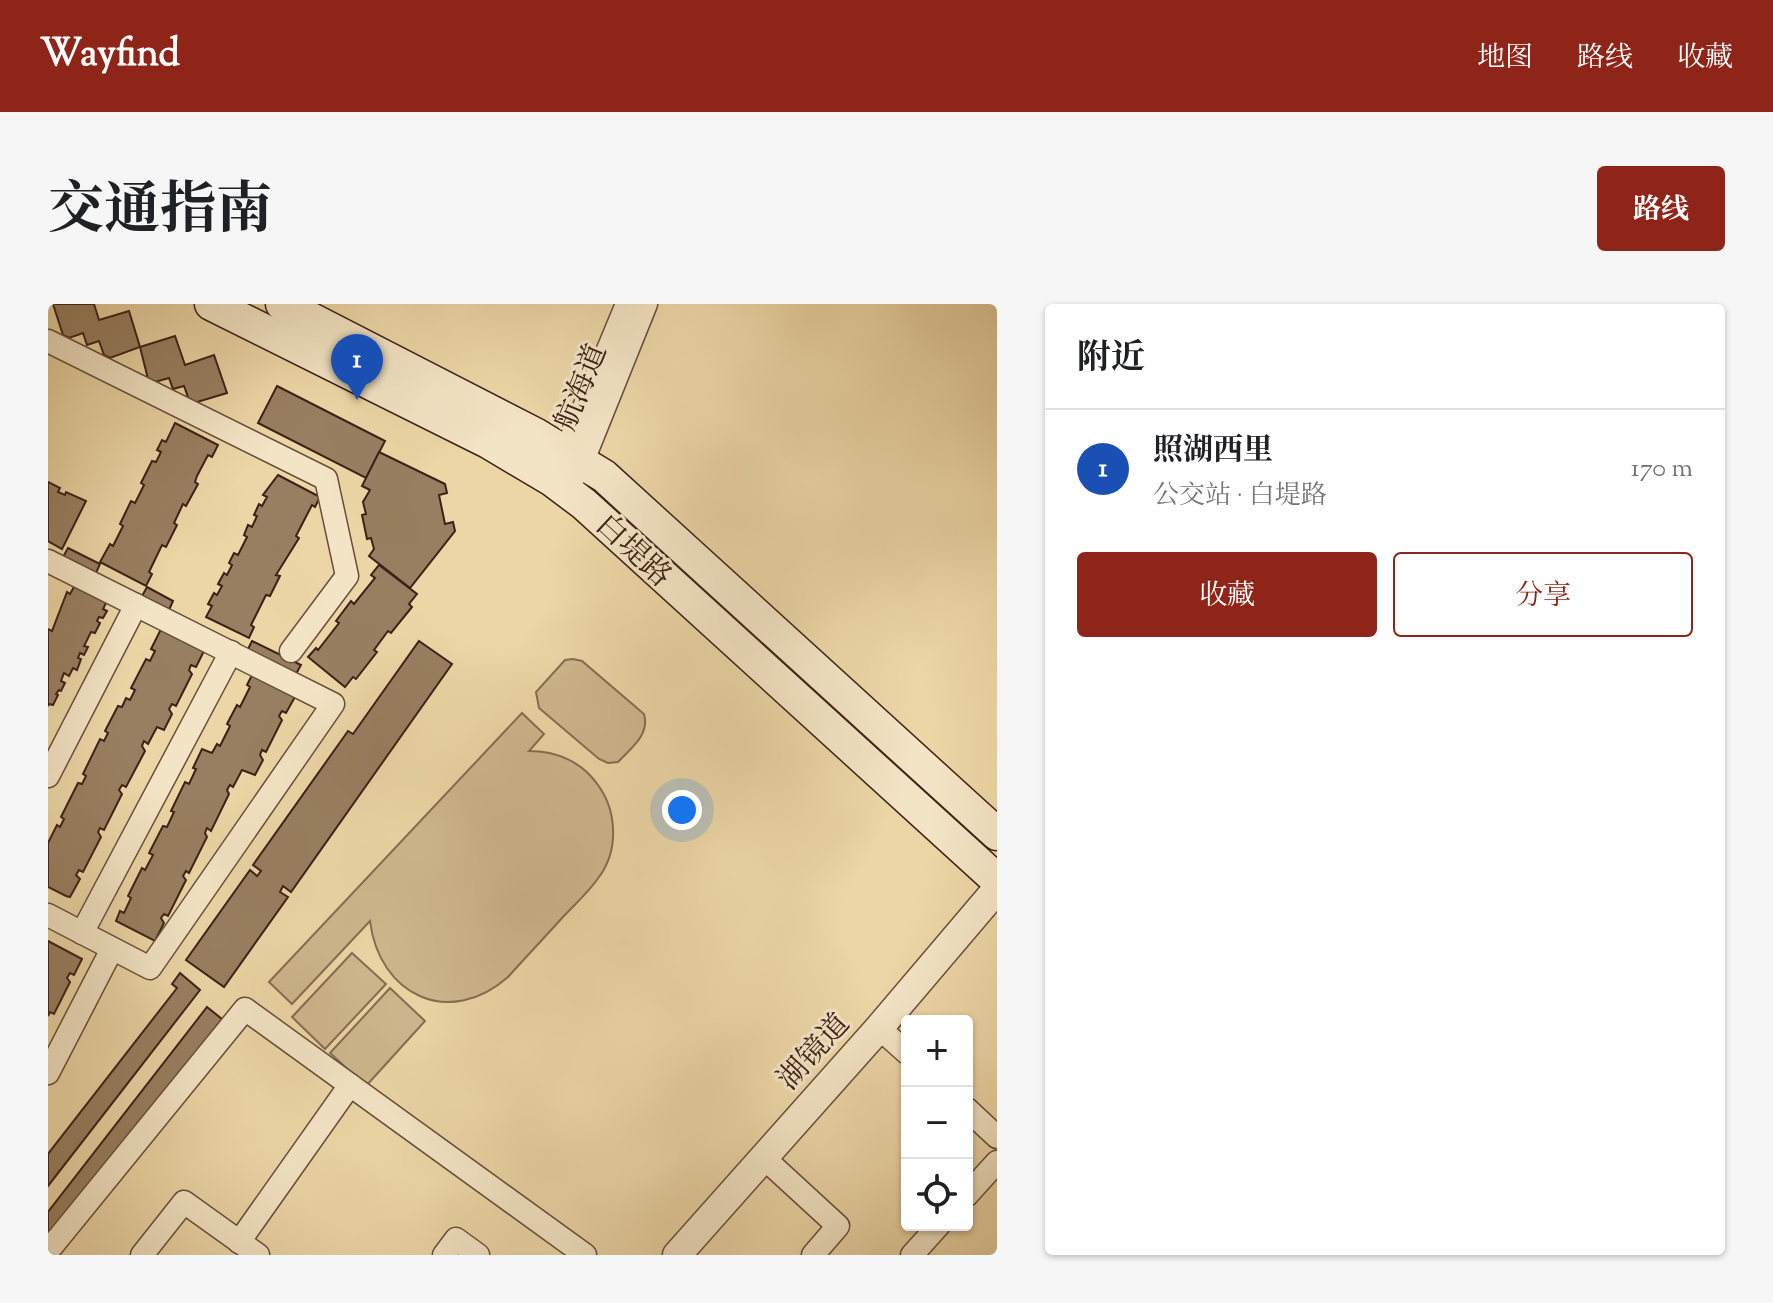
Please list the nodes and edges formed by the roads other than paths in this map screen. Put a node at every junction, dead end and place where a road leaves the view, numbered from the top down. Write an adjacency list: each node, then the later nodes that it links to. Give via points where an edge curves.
1 (211, 304): 7 (main road, 白堤路, via 488,442)
2 (282, 304): 6 (main road, 白堤路)
3 (627, 304): 6 (street, 航海道)
4 (646, 304): 6 (street, 航海道)
5 (48, 341): 10 (street, via 326,479 347,576)
6 (574, 456): 7 (street, 航海道); 13 (main road, 白堤路, via 635,501)
7 (561, 486): 14 (main road, 白堤路)
8 (49, 564): 9 (street)
9 (136, 605): 11 (street); 12 (street)
10 (291, 651)
11 (231, 652): 17 (street); 18 (street, via 333,704 150,968)
12 (48, 776)
13 (997, 834)
14 (997, 880)
15 (997, 889): 19 (street, 湖镜道)
16 (48, 915): 17 (street)
17 (82, 933): 18 (street)
18 (112, 949): 21 (street)
19 (879, 1028): 20 (street); 25 (street, 湖镜道)
20 (901, 1048)
21 (48, 1073)
22 (350, 1085): 29 (street); 30 (street, via 245,1009); 35 (street)
23 (973, 1115): 24 (street)
24 (997, 1137)
25 (764, 1158): 36 (street, 湖镜道); 37 (street, via 838,1226)
26 (997, 1162): 27 (street)
27 (973, 1188)
28 (934, 1231): 38 (street)
29 (239, 1242): 31 (street, via 184,1202); 32 (street)
30 (48, 1251)
31 (142, 1255)
32 (258, 1255)
33 (444, 1255): 34 (street, via 456,1239)
34 (478, 1255)
35 (585, 1255)
36 (677, 1255)
37 (813, 1255)
38 (912, 1255)

